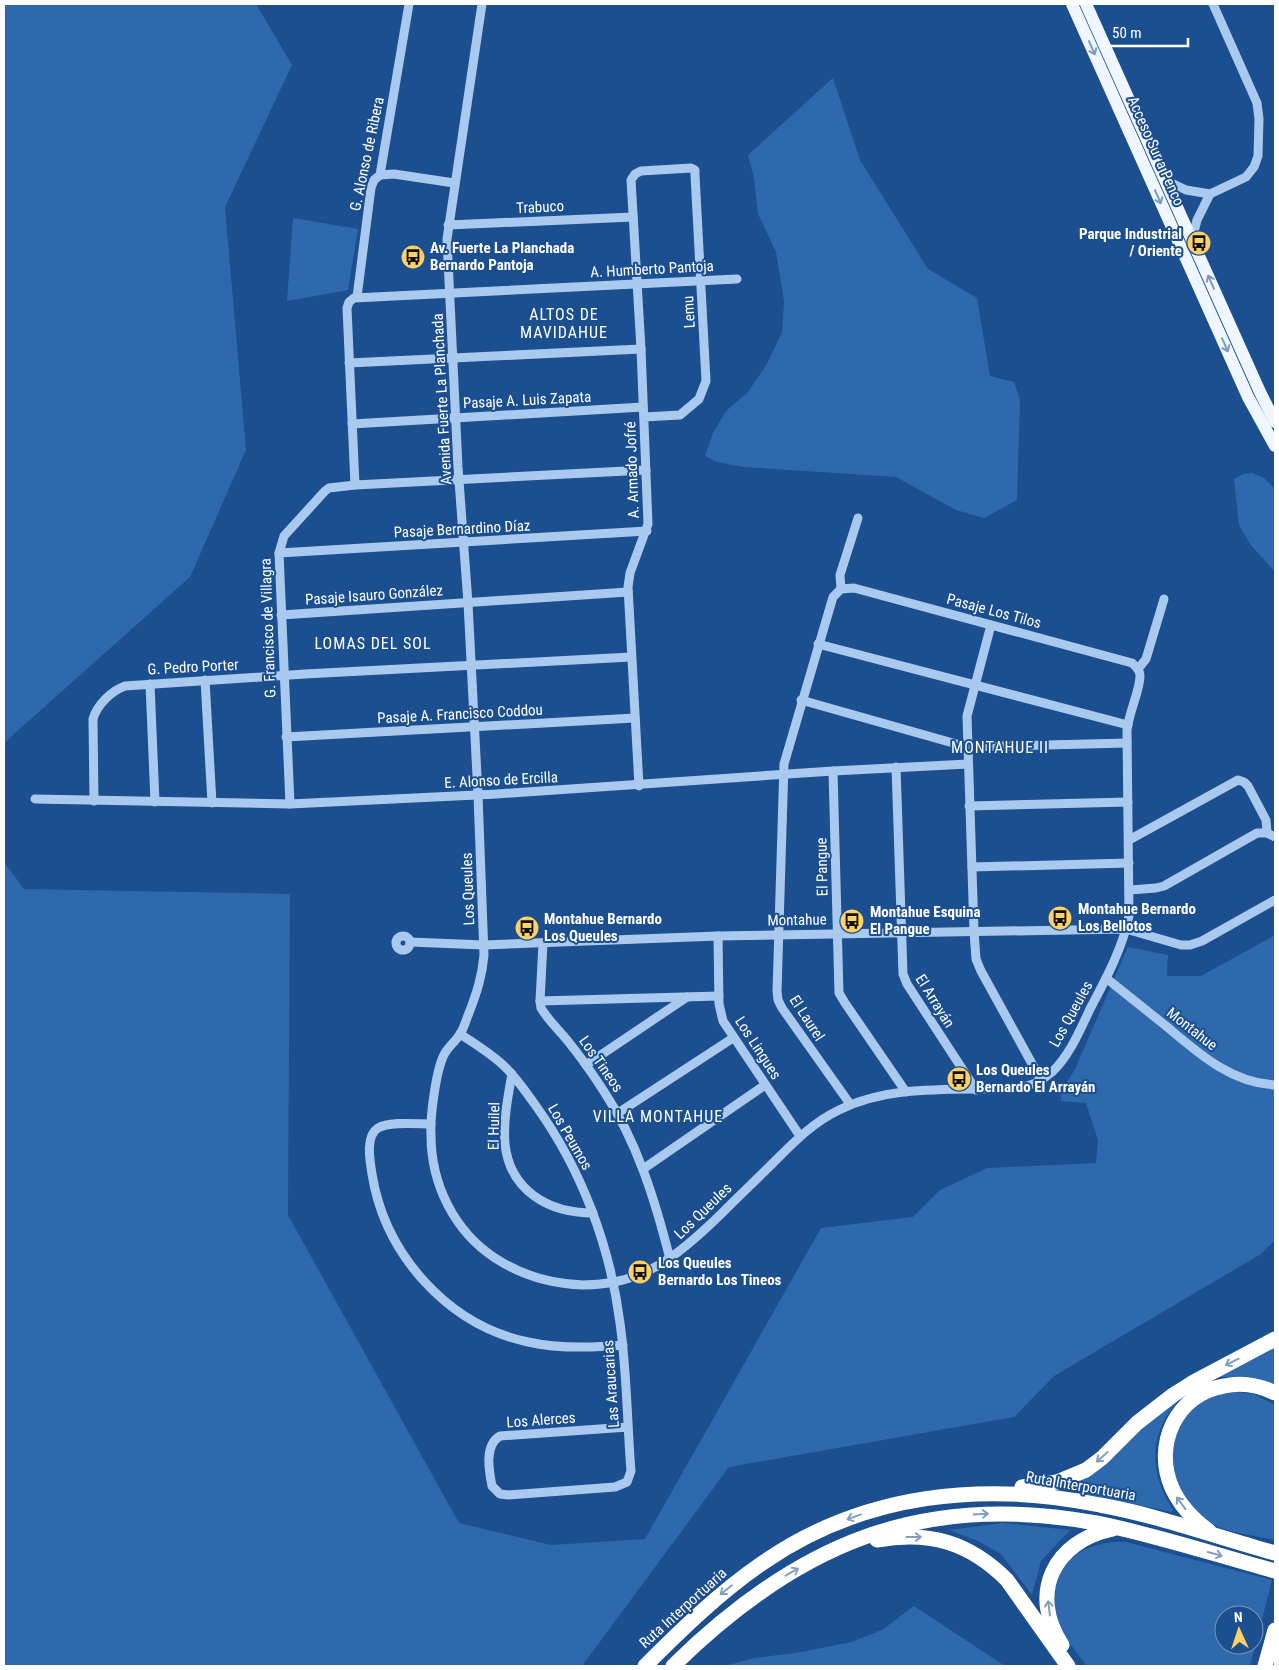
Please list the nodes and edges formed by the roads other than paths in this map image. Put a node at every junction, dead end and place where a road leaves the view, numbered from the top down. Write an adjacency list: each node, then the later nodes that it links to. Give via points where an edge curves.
1 (409, 4): 6 (street, G. Alonso de Ribera)
2 (482, 4): 9 (street, Avenida Fuerte La Planchada)
3 (1072, 4): 27 (main road, Acceso Sur a Penco, one-way to 27, via 1246,392)
4 (1086, 4): 8 (main road, Acceso Sur a Penco)
5 (1213, 4): 10 (street, via 1256,96 1259,150 1251,172)
6 (380, 175): 9 (street); 18 (street, G. Alonso de Ribera, via 370,188)
7 (631, 180): 11 (street, A. Armado Jofré); 15 (street, Lemu, via 641,171 694,170)
8 (1165, 180): 10 (street, via 1186,190); 13 (main road, Acceso Sur a Penco)
9 (454, 183): 12 (street, Avenida Fuerte La Planchada)
10 (1210, 194): 13 (street, via 1201,210)
11 (633, 217): 12 (street, Trabuco); 16 (street, A. Armado Jofré)
12 (448, 225): 17 (street, Avenida Fuerte La Planchada)
13 (1192, 241): 25 (main road, Acceso Sur a Penco, one-way to 13)
14 (738, 279): 15 (street, A. Humberto Pantoja)
15 (701, 280): 16 (street, A. Humberto Pantoja); 23 (street, Lemu, via 705,387 699,399 680,415)
16 (636, 283): 17 (street, A. Humberto Pantoja); 19 (street, A. Armado Jofré)
17 (450, 293): 18 (street, A. Humberto Pantoja); 20 (street, Avenida Fuerte La Planchada)
18 (357, 297): 21 (street, G. Alonso de Ribera, via 346,308)
19 (641, 348): 20 (street); 22 (street, A. Armado Jofré)
20 (454, 357): 21 (street); 24 (street, Avenida Fuerte La Planchada)
21 (349, 363): 26 (street, G. Alonso de Ribera)
22 (643, 407): 23 (street, A. Armado Jofré); 24 (street, Pasaje A. Luis Zapata)
23 (644, 417): 28 (street, A. Armado Jofré)
24 (457, 418): 26 (street, Pasaje A. Luis Zapata); 29 (street, Avenida Fuerte La Planchada)
25 (1275, 422)
26 (352, 424): 30 (street, G. Alonso de Ribera)
27 (1275, 446)
28 (646, 470): 29 (street, G. Francisco de Villagra); 32 (street, A. Armado Jofré)
29 (459, 480): 30 (street, G. Francisco de Villagra); 33 (street, Avenida Fuerte La Planchada)
30 (355, 485): 34 (street, G. Francisco de Villagra, via 324,491 284,536)
31 (858, 518): 35 (street, via 840,575)
32 (647, 531): 33 (street, Pasaje Bernardino Díaz); 36 (street, A. Armado Jofré, via 630,573)
33 (463, 542): 34 (street, Pasaje Bernardino Díaz); 38 (street, Avenida Fuerte La Planchada)
34 (279, 553): 39 (street, G. Francisco de Villagra)
35 (841, 590): 40 (street, Pasaje Los Tilos, via 854,588); 41 (street, El Laurel, via 831,600)
36 (628, 592): 38 (street, Pasaje Isauro González); 42 (street, A. Armado Jofré)
37 (1164, 599): 44 (street, via 1146,659)
38 (468, 603): 39 (street, Pasaje Isauro González); 43 (street, Avenida Fuerte La Planchada)
39 (281, 615): 45 (street, G. Francisco de Villagra)
40 (990, 625): 44 (street, Pasaje Los Tilos, via 1130,662); 48 (street)
41 (818, 644): 48 (street); 49 (street, El Laurel)
42 (631, 657): 43 (street, G. Pedro Porter); 50 (street, A. Armado Jofré)
43 (471, 666): 45 (street, G. Pedro Porter); 52 (street, Avenida Fuerte La Planchada)
44 (1138, 669): 51 (street, via 1140,681)
45 (283, 676): 46 (street, G. Pedro Porter); 53 (street, G. Francisco de Villagra)
46 (205, 680): 47 (street, G. Pedro Porter); 66 (street)
47 (150, 684): 63 (street, G. Pedro Porter, via 121,687 96,711 93,724); 64 (street)
48 (974, 685): 51 (street); 55 (street, via 967,716)
49 (801, 700): 55 (street); 59 (street, El Laurel)
50 (635, 718): 52 (street, Pasaje A. Francisco Coddou); 60 (street, A. Armado Jofré)
51 (1128, 725): 54 (street)
52 (474, 727): 53 (street, Pasaje A. Francisco Coddou); 61 (street, Avenida Fuerte La Planchada)
53 (286, 737): 67 (street, G. Francisco de Villagra)
54 (1127, 743): 55 (street); 65 (street)
55 (967, 748): 56 (street)
56 (968, 764): 57 (street, E. Alonso de Ercilla); 68 (street)
57 (896, 768): 58 (street, E. Alonso de Ercilla); 77 (street, El Arrayán)
58 (833, 771): 59 (street, E. Alonso de Ercilla); 78 (street, El Pangue)
59 (783, 775): 60 (street, E. Alonso de Ercilla); 79 (street, El Laurel)
60 (639, 786): 61 (street, E. Alonso de Ercilla)
61 (478, 795): 67 (street, E. Alonso de Ercilla); 83 (street, Los Queules)
62 (35, 799): 63 (street, E. Alonso de Ercilla)
63 (94, 801): 64 (street, E. Alonso de Ercilla)
64 (155, 802): 66 (street, E. Alonso de Ercilla)
65 (1128, 802): 68 (street); 70 (street)
66 (212, 803): 67 (street, E. Alonso de Ercilla)
67 (290, 804)
68 (969, 806): 72 (street)
69 (1271, 835): 70 (street, via 1248,786 1238,780); 73 (street, via 1258,833 1164,886)
70 (1129, 840): 71 (street)
71 (1129, 863): 72 (street); 73 (street)
72 (972, 867): 76 (street)
73 (1130, 890): 75 (street)
74 (1275, 900): 75 (street, Montahue, via 1190,945)
75 (1126, 929): 76 (street, Montahue); 84 (street)
76 (974, 931): 77 (street, Montahue); 92 (street, via 978,965)
77 (901, 932): 78 (street, Montahue); 95 (street, El Arrayán, via 905,979)
78 (837, 933): 79 (street, Montahue); 96 (street, El Pangue, via 838,988 842,998)
79 (780, 934): 80 (street, Montahue); 97 (street, El Laurel, via 777,992 780,1004)
80 (718, 936): 82 (street, Montahue); 85 (street, Los Lingues)
81 (410, 942): 83 (street, Montahue)
82 (543, 943): 83 (street, Montahue); 87 (street)
83 (484, 945): 88 (street, Los Queules, via 481,981)
84 (1106, 978): 92 (street, Los Queules, via 1071,1048 1054,1070); 94 (street, Montahue, via 1208,1060 1240,1077)
85 (719, 996): 86 (street); 89 (street, Los Lingues, via 721,1012)
86 (687, 997): 87 (street); 90 (street)
87 (540, 1001): 90 (street, Los Tineos, via 543,1011)
88 (460, 1034): 91 (street, Los Peumos); 99 (street, Los Queules, via 444,1054)
89 (734, 1038): 93 (street, Los Lingues); 98 (street)
90 (586, 1065): 98 (street, Los Tineos)
91 (512, 1074): 102 (street, Los Peumos, via 555,1134); 102 (street, El Huilel, via 505,1136 509,1161 516,1176 548,1205 570,1212)
92 (1041, 1080): 95 (street, Los Queules, via 1018,1088)
93 (766, 1085): 100 (street, Los Lingues); 101 (street)
94 (1275, 1085)
95 (976, 1090): 96 (street, Los Queules)
96 (906, 1092): 97 (street, Los Queules)
97 (850, 1104): 100 (street, Los Queules)
98 (618, 1113): 101 (street, Los Tineos)
99 (431, 1124): 104 (street, Los Queules, via 433,1161 441,1191 453,1216 477,1244 507,1265 544,1280 574,1284); 106 (street, via 383,1125 375,1130 370,1144 371,1170 381,1209 401,1251 422,1279 460,1312 513,1338 560,1347)
100 (800, 1136): 103 (street, Los Queules, via 690,1244)
101 (643, 1169): 103 (street, Los Tineos)
102 (593, 1213): 104 (street, Los Peumos)
103 (670, 1259): 104 (street, Los Queules, via 643,1274)
104 (613, 1283): 106 (street, Las Araucarias)
105 (1275, 1339): 110 (highway, one-way to 110, via 1173,1394 1137,1423 1102,1458 1078,1474 1057,1482)
106 (623, 1345): 108 (street, Las Araucarias)
107 (1275, 1394): 112 (highway, one-way to 107, via 1192,1516 1172,1489 1165,1458 1171,1425 1188,1402 1212,1389 1240,1384)
108 (628, 1427): 109 (street, Las Araucarias, via 631,1471); 109 (street, Los Alerces, via 504,1435 494,1440 490,1452 492,1486 504,1495 620,1487)
109 (627, 1482)
110 (988, 1492): 112 (highway, Ruta Interportuaria, via 1041,1495 1101,1505); 117 (highway, Ruta Interportuaria, one-way to 117, via 928,1498 882,1508 856,1515 803,1539 765,1561 724,1592)
111 (1118, 1528): 113 (highway, one-way to 111, via 888,1529 962,1515 1010,1513); 115 (highway, one-way to 115); 120 (highway, one-way to 111, via 1059,1640 1051,1620 1048,1594 1051,1576 1059,1559 1071,1547 1096,1533)
112 (1216, 1536): 114 (highway, Ruta Interportuaria)
113 (832, 1550): 118 (highway, one-way to 113, via 766,1587); 119 (highway, one-way to 119, via 881,1539 916,1537 941,1540 965,1548 986,1561 1006,1580)
114 (1275, 1553)
115 (1275, 1571)
116 (1275, 1630): 121 (highway)
117 (644, 1666)
118 (673, 1666)
119 (1068, 1666)
120 (1078, 1666)
121 (1265, 1666)

